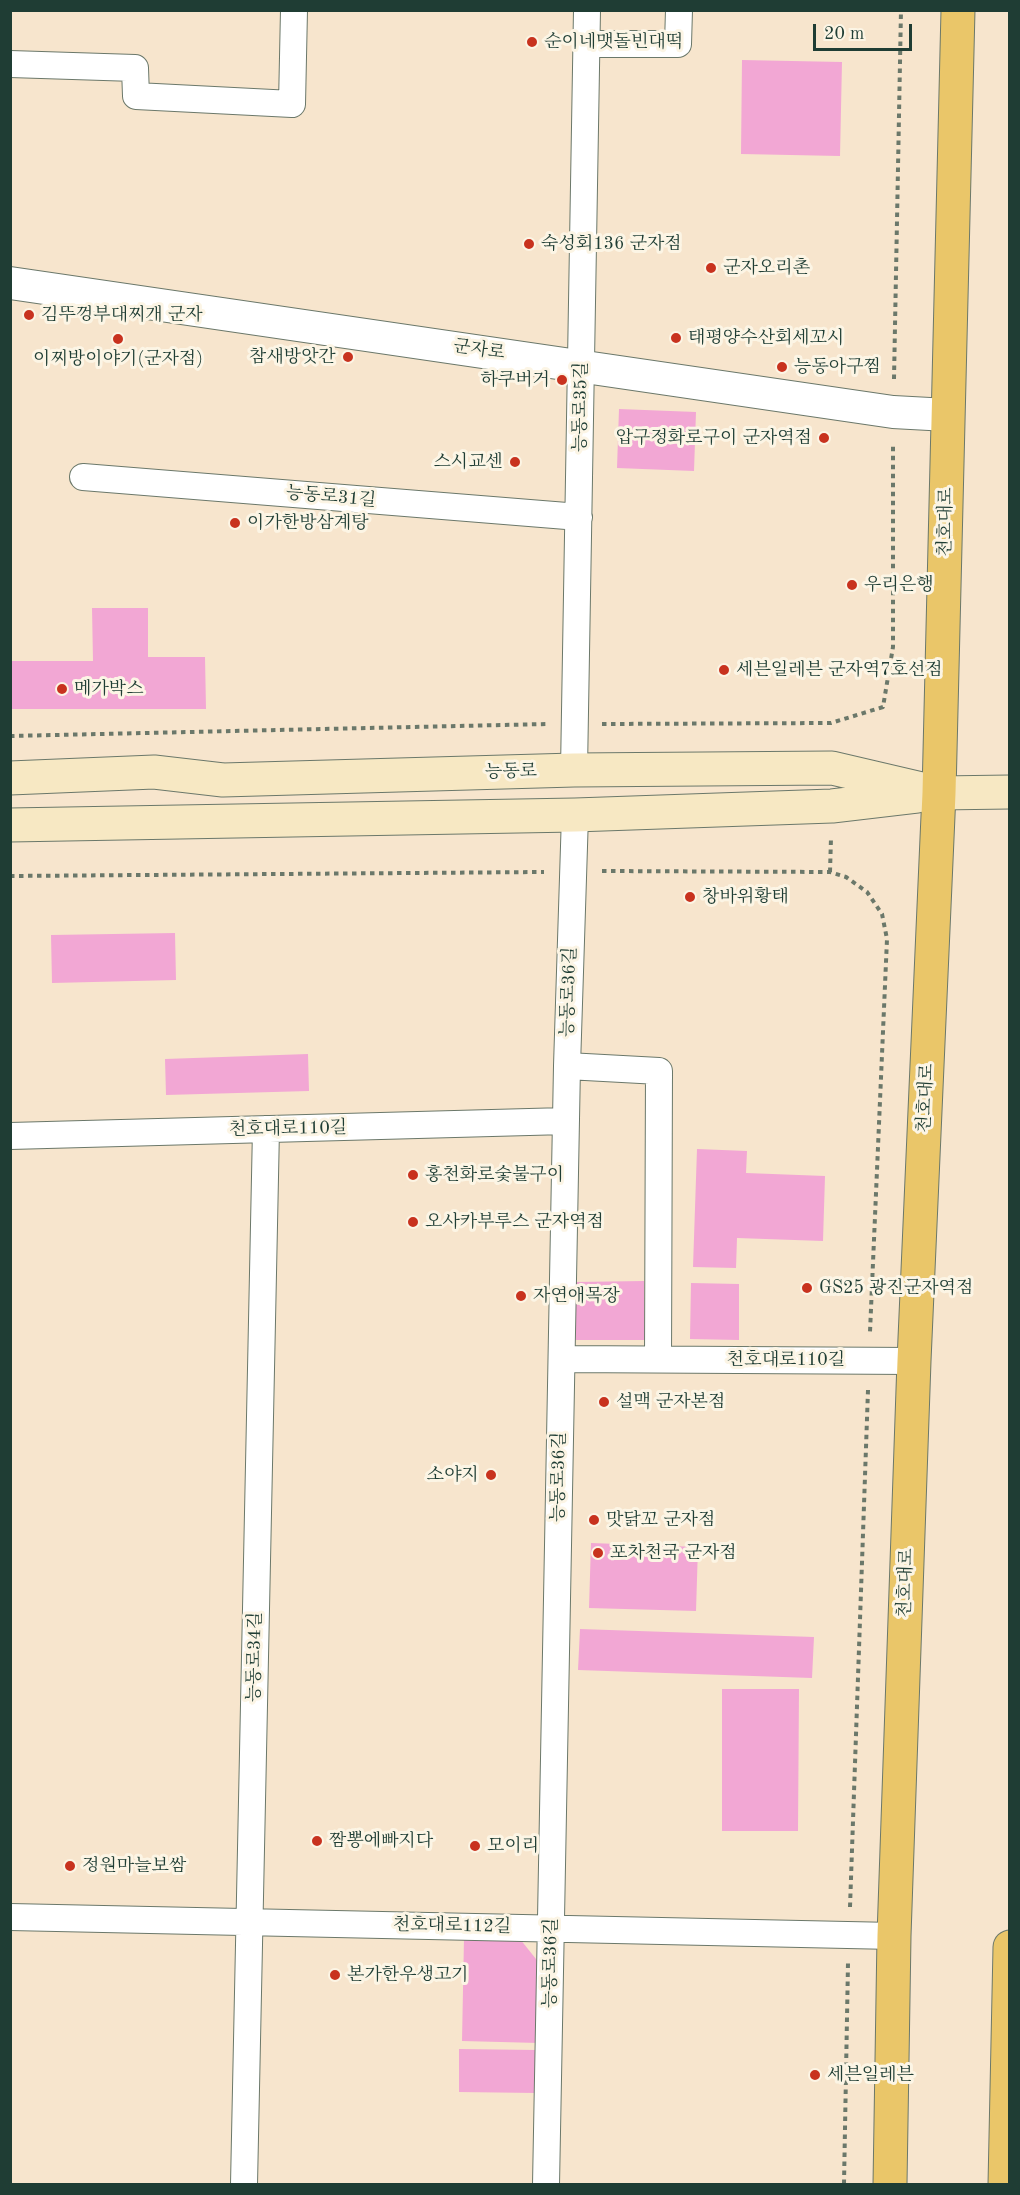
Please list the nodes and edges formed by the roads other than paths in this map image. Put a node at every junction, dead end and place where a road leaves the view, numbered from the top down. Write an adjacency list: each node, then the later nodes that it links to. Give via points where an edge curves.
1 (294, 10): 6 (street, via 292,104 136,96 135,68)
2 (587, 10): 5 (street, 능동로35길)
3 (679, 10): 5 (street, via 678,44)
4 (958, 10): 9 (main road, 천호대로)
5 (587, 44): 8 (street, 능동로35길)
6 (10, 64)
7 (10, 283): 8 (street, 군자로)
8 (581, 365): 9 (street, 군자로, via 893,412); 11 (street, 능동로35길)
9 (948, 415): 15 (main road, 천호대로)
10 (83, 477): 11 (street, 능동로31길)
11 (579, 517): 12 (street, 능동로35길)
12 (574, 770): 13 (main road, 능동로, via 223,780 154,772); 15 (main road, 능동로, via 832,768); 16 (main road, 능동로36길)
13 (10, 778)
14 (1010, 792): 15 (main road, 능동로)
15 (939, 793): 16 (main road, via 831,806); 24 (main road, 천호대로)
16 (575, 815): 17 (main road); 18 (street, 능동로36길)
17 (10, 825)
18 (567, 1066): 19 (street, 능동로36길); 23 (street, via 659,1071)
19 (566, 1121): 20 (street, 천호대로110길); 22 (street, 능동로36길)
20 (266, 1129): 21 (street, 천호대로110길); 26 (street, 능동로34길)
21 (10, 1136)
22 (562, 1359): 23 (street, 천호대로110길); 27 (street, 능동로36길)
23 (658, 1359): 24 (street, 천호대로110길)
24 (914, 1361): 28 (main road, 천호대로)
25 (10, 1917): 26 (street, 천호대로112길)
26 (249, 1922): 27 (street, 천호대로112길); 30 (street, 능동로34길)
27 (551, 1928): 28 (street, 천호대로112길); 31 (street, 능동로36길)
28 (894, 1936): 32 (main road, 천호대로)
29 (1010, 1947): 33 (main road)
30 (244, 2184)
31 (546, 2184)
32 (890, 2184)
33 (1005, 2184)

